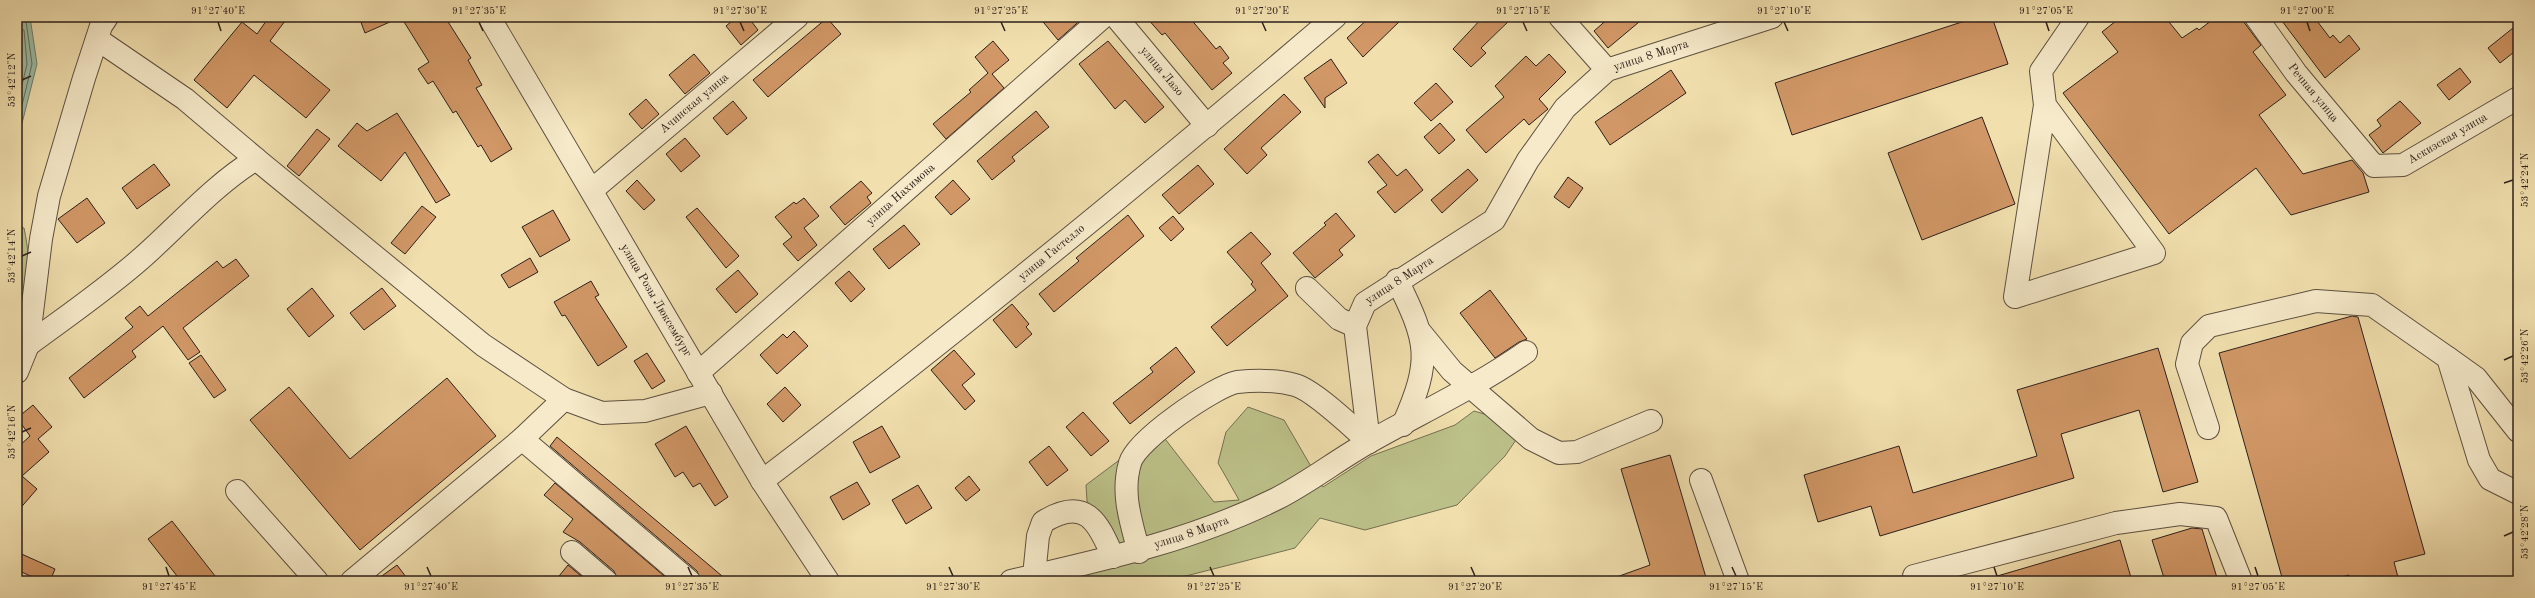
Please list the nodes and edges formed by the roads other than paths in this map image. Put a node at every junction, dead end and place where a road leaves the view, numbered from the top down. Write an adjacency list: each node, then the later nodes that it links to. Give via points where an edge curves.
1 (107, 17): 11 (street)
2 (797, 17): 18 (street, Ачинская улица)
3 (1103, 17): 27 (street, улица Нахимова)
4 (1116, 17): 15 (street, улица Лазо)
5 (1335, 17): 15 (street, улица Гастелло)
6 (1560, 17): 12 (street)
7 (1772, 17): 12 (street, улица 8 Марта)
8 (2078, 17): 14 (street, via 2041,71)
9 (2256, 17): 17 (street, Речная улица, via 2296,73)
10 (491, 18): 18 (street, улица Розы Люксембург)
11 (97, 39): 16 (street, via 185,99); 23 (street, via 49,196)
12 (1607, 70): 19 (street, улица 8 Марта, via 1564,108 1528,160 1494,220)
13 (2518, 98): 17 (street, Аскизская улица, via 2403,165)
14 (2045, 105): 14 (street, via 2154,253 2015,297 2030,197)
15 (1207, 126): 38 (street, улица Гастелло, via 858,407)
16 (256, 158): 23 (street, via 242,167 108,286); 30 (street, via 484,345)
17 (2374, 166)
18 (592, 190): 27 (street, улица Розы Люксембург)
19 (1398, 280): 21 (street, улица 8 Марта, via 1365,303); 22 (street)
20 (1307, 288): 21 (street, via 1339,319)
21 (1355, 326): 36 (street)
22 (1421, 333): 28 (street, via 1452,372); 32 (street, via 1424,361 1418,392)
23 (28, 345): 26 (street)
24 (1526, 352): 28 (street, улица 8 Марта)
25 (2448, 358): 33 (street, via 2372,305 2316,301 2209,326 2192,343 2187,364); 34 (street, via 2476,378); 40 (street, via 2479,460 2490,479)
26 (17, 372)
27 (698, 373): 29 (street, улица Розы Люксембург)
28 (1471, 388): 31 (street, via 1531,439 1559,453 1577,452); 32 (street, улица 8 Марта)
29 (711, 393): 30 (street, via 645,411 602,413); 38 (street, улица Розы Люксембург)
30 (564, 399): 35 (street)
31 (1651, 421)
32 (1403, 425): 36 (street, улица 8 Марта)
33 (2208, 428)
34 (2518, 431)
35 (522, 439): 47 (street); 49 (street)
36 (1370, 442): 42 (street, улица 8 Марта, via 1276,498 1200,531); 42 (street, via 1296,385 1272,381 1236,382 1198,401 1160,427 1130,461 1126,503)
37 (1701, 480): 52 (street)
38 (762, 481): 50 (street, улица Розы Люксембург)
39 (237, 491): 46 (street)
40 (2518, 493)
41 (572, 552): 48 (street)
42 (1139, 552): 43 (street, улица 8 Марта)
43 (1114, 557): 44 (street, улица 8 Марта); 44 (street, via 1095,520 1081,511 1068,511 1044,522 1038,536)
44 (1034, 576): 51 (street, улица 8 Марта)
45 (1910, 579): 53 (street, via 2116,523 2180,514 2216,518)
46 (317, 581)
47 (352, 581)
48 (606, 581)
49 (690, 581)
50 (828, 581)
51 (1011, 581)
52 (1738, 581)
53 (2241, 581)

